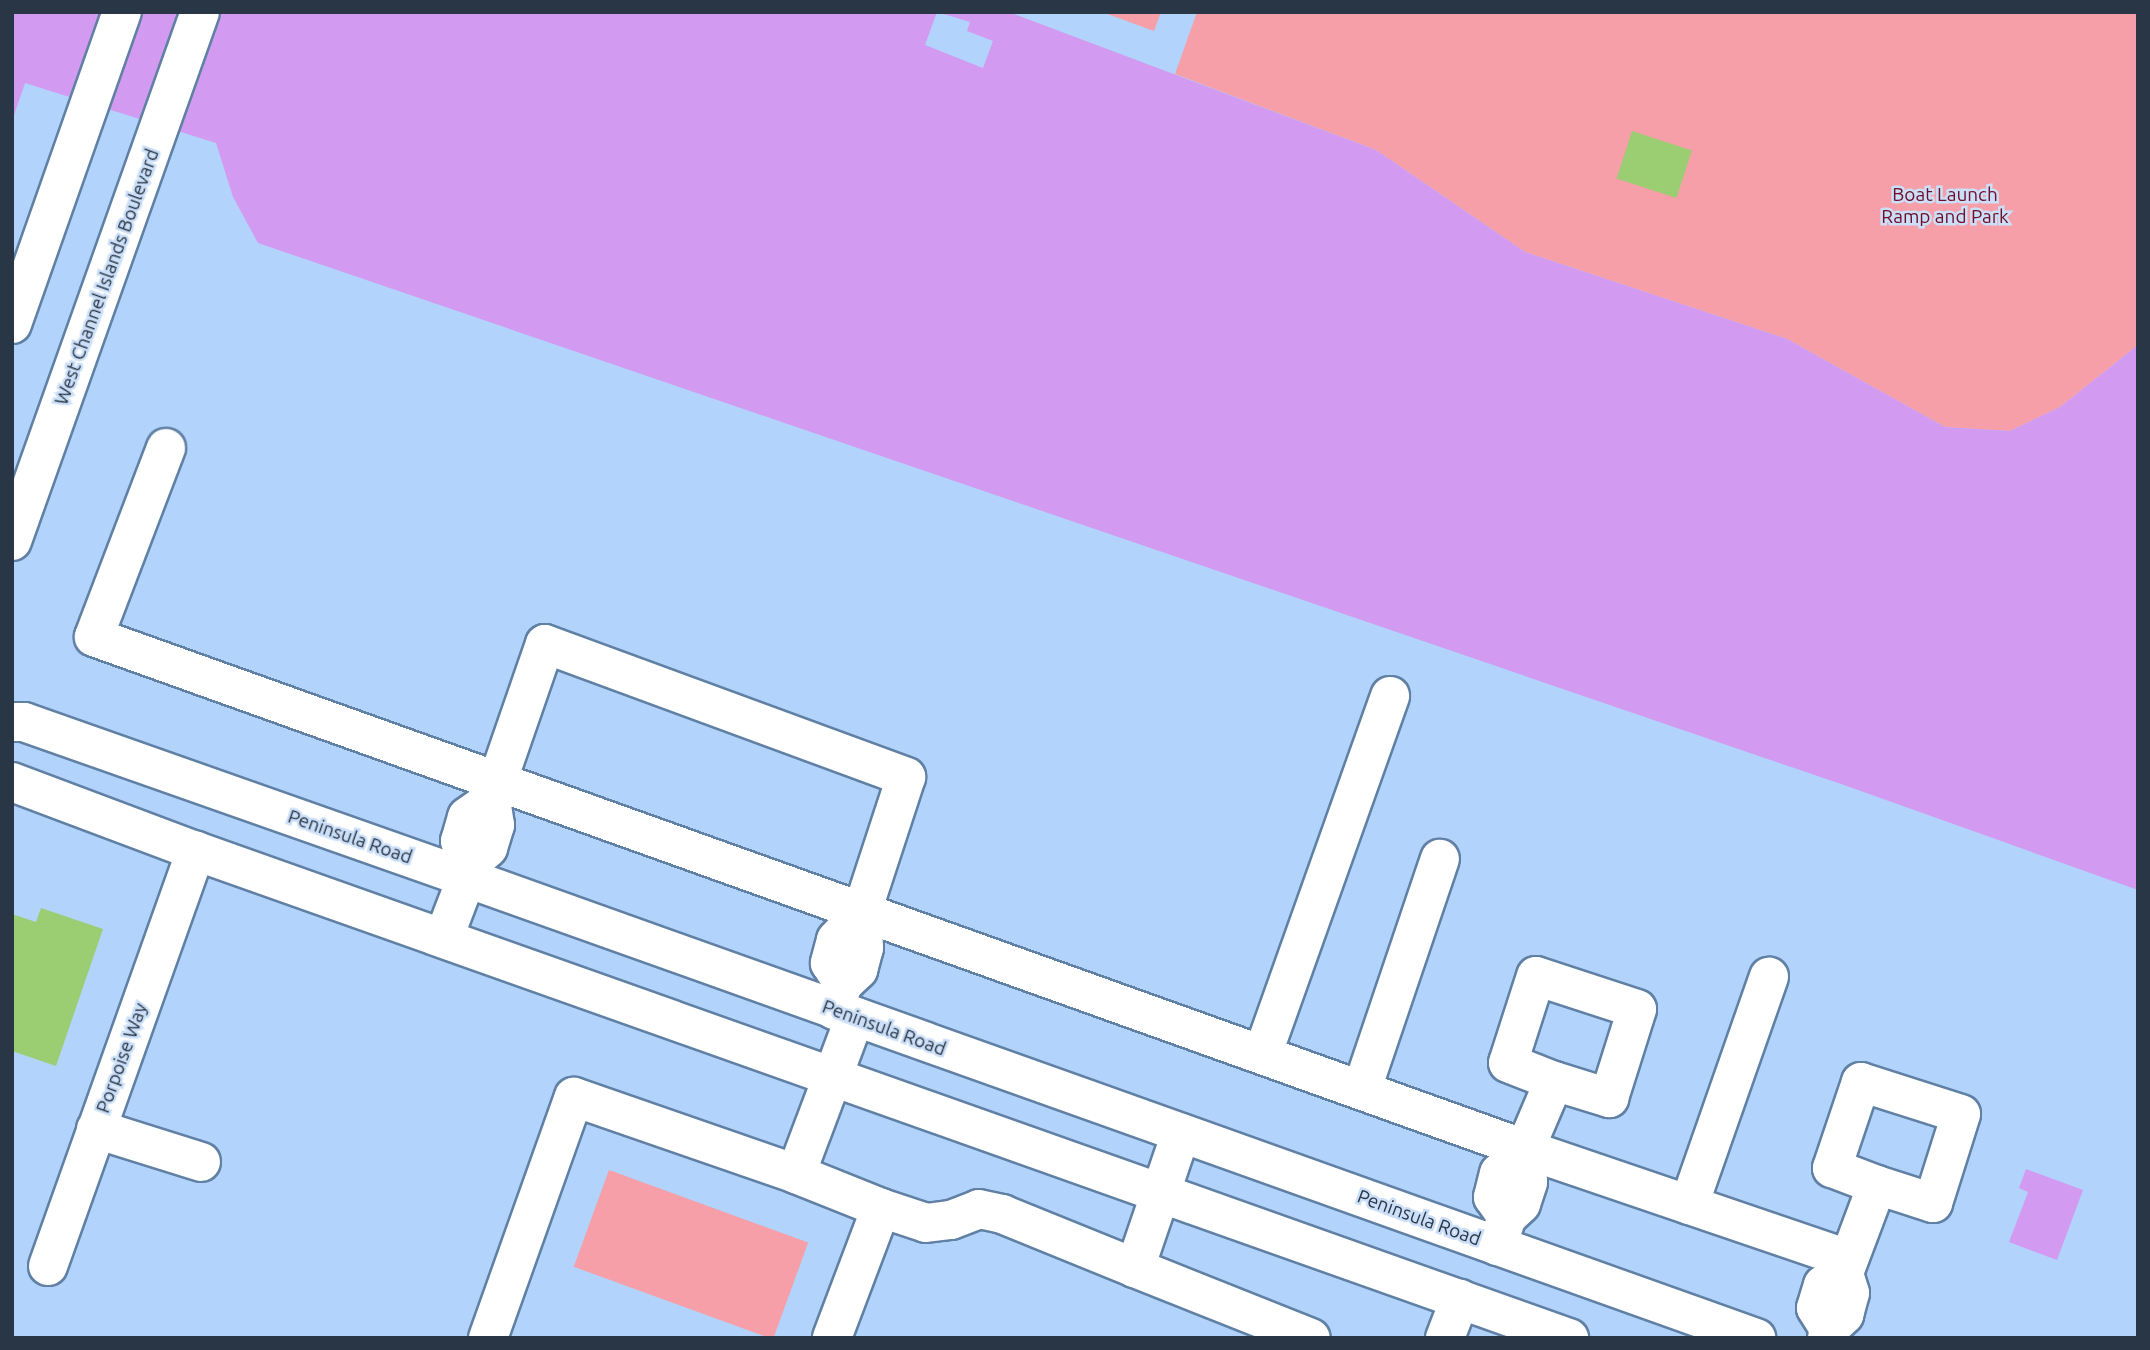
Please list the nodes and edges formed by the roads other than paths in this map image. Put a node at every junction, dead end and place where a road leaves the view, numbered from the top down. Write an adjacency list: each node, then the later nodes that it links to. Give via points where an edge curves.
1 (122, 12): 3 (street)
2 (200, 12): 5 (street, West Channel Islands Boulevard)
3 (12, 324)
4 (166, 448): 9 (street, via 94,637)
5 (12, 541)
6 (1390, 696): 17 (street)
7 (12, 722): 12 (street, Peninsula Road, via 24,722)
8 (12, 782): 10 (street)
9 (494, 791): 12 (street, via 495,825 488,848); 13 (street); 13 (street, via 545,643 906,777)
10 (196, 851): 14 (street); 21 (street, Porpoise Way)
11 (1440, 859): 20 (street)
12 (470, 869): 14 (street); 16 (street, Peninsula Road)
13 (862, 912): 16 (street, via 864,948); 17 (street)
14 (444, 937): 18 (street)
15 (1769, 977): 28 (street)
16 (844, 1004): 18 (street); 22 (street, Peninsula Road)
17 (1263, 1053): 20 (street)
18 (835, 1076): 25 (street); 27 (street)
19 (1554, 1081): 23 (street)
20 (1362, 1089): 23 (street)
21 (96, 1129): 24 (street); 31 (street, Porpoise Way)
22 (1181, 1133): 27 (street); 30 (street, Peninsula Road)
23 (1525, 1149): 28 (street); 30 (street, via 1528,1182 1521,1204)
24 (201, 1163)
25 (796, 1174): 29 (street); 36 (street, via 574,1097)
26 (1877, 1185): 32 (street)
27 (1160, 1192): 33 (street); 34 (street)
28 (1689, 1205): 32 (street)
29 (881, 1208): 33 (street, via 926,1223 979,1209 1002,1214); 37 (street)
30 (1502, 1231): 41 (street, Peninsula Road)
31 (48, 1266)
32 (1846, 1266): 35 (street, via 1850,1293 1844,1315)
33 (1135, 1268): 38 (street)
34 (1460, 1299): 39 (street); 40 (street)
35 (1828, 1333)
36 (488, 1338)
37 (832, 1338)
38 (1311, 1338)
39 (1445, 1338)
40 (1569, 1338)
41 (1756, 1338)

